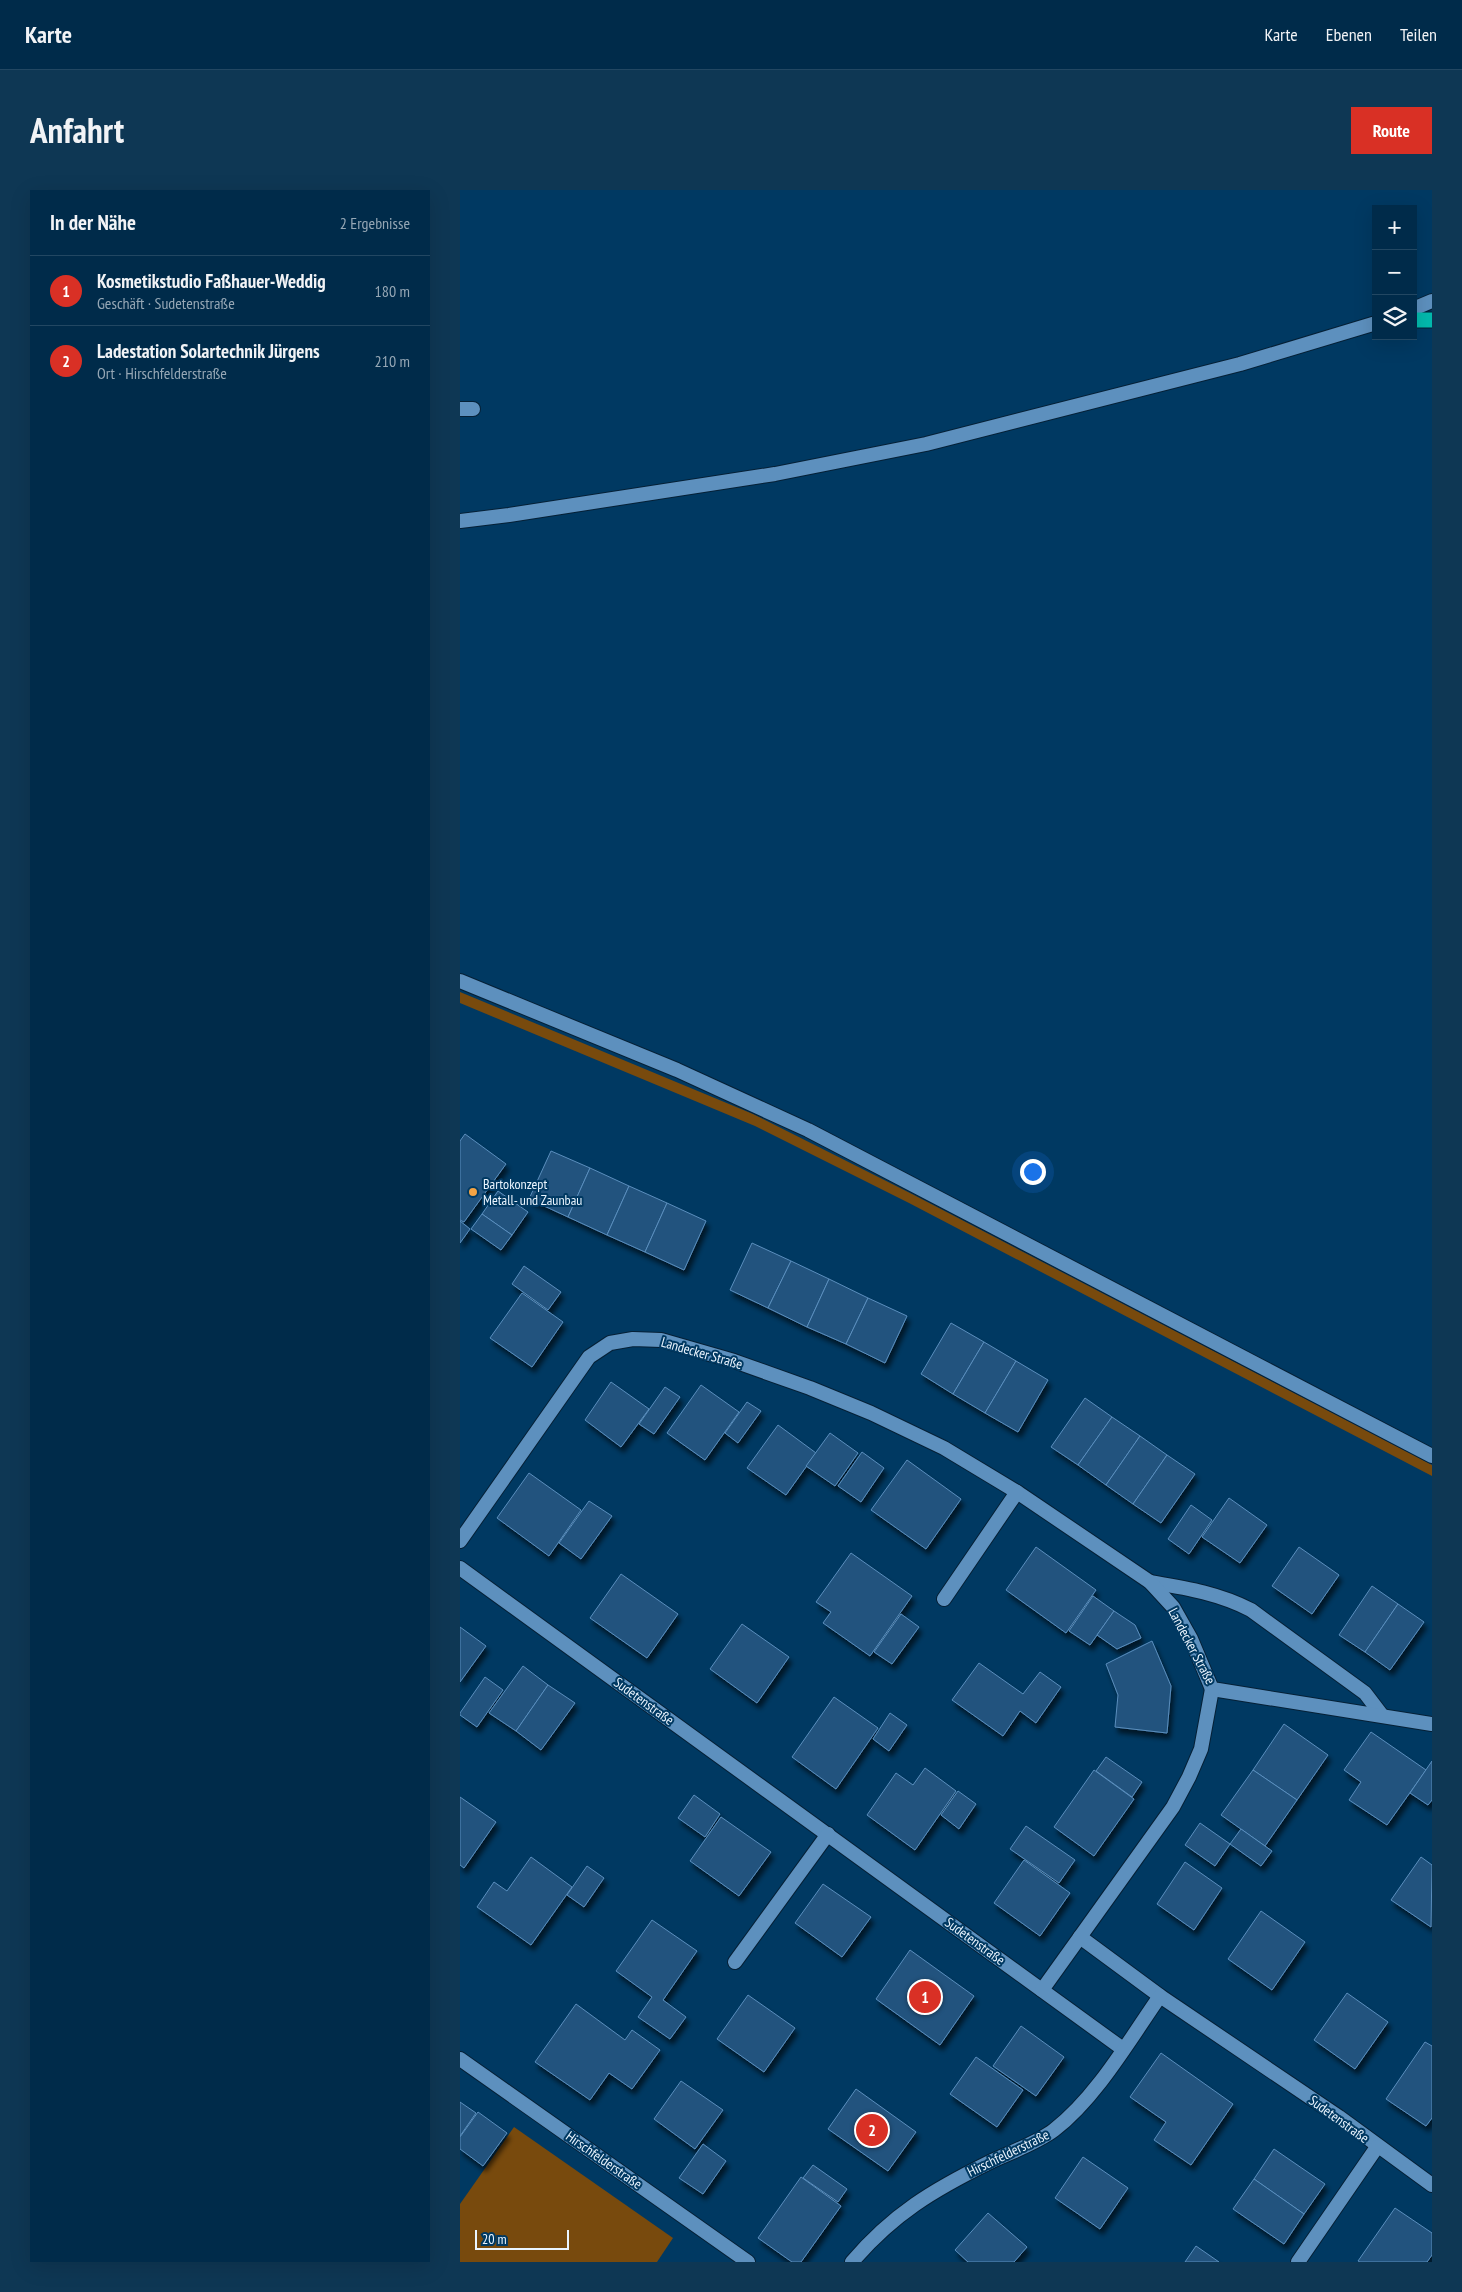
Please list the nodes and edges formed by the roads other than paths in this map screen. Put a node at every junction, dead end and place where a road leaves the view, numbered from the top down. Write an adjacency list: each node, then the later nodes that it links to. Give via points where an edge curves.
1 (1432, 301): 2 (street)
2 (1417, 307)
3 (1417, 320): 4 (highway)
4 (1432, 320)
5 (1372, 324): 6 (street, via 1240,364 926,444 775,474)
6 (460, 521)
7 (460, 981): 8 (street, via 677,1070 808,1130)
8 (1432, 1456)
9 (1017, 1492): 10 (street, Landecker Straße, via 944,1448 871,1412 734,1361 661,1340 633,1338 610,1343 589,1357); 12 (street, Landecker Straße); 13 (street)
10 (460, 1541)
11 (460, 1568): 17 (street, Sudetenstraße)
12 (1150, 1582): 14 (street, Landecker Straße, via 1173,1607); 15 (street, via 1194,1589 1230,1599 1251,1610 1365,1694)
13 (944, 1599)
14 (1212, 1688): 15 (street, Landecker Straße); 18 (street, via 1201,1750 1189,1777 1172,1807)
15 (1381, 1714): 16 (street, Landecker Straße)
16 (1432, 1724)
17 (828, 1834): 19 (street); 20 (street, Sudetenstraße)
18 (1080, 1937): 20 (street); 21 (street, Sudetenstraße)
19 (735, 1962)
20 (1042, 1990): 22 (street, Sudetenstraße)
21 (1160, 1996): 22 (street, Hirschfelderstraße); 24 (street, Sudetenstraße, via 1339,2117)
22 (1123, 2049): 27 (street, Hirschfelderstraße, via 1076,2112 1053,2132 946,2184 907,2208 874,2236)
23 (460, 2059): 26 (street, Hirschfelderstraße)
24 (1377, 2147): 25 (street, Sudetenstraße); 28 (street, Sudetenstraße)
25 (1432, 2185)
26 (748, 2262)
27 (852, 2262)
28 (1298, 2262)

